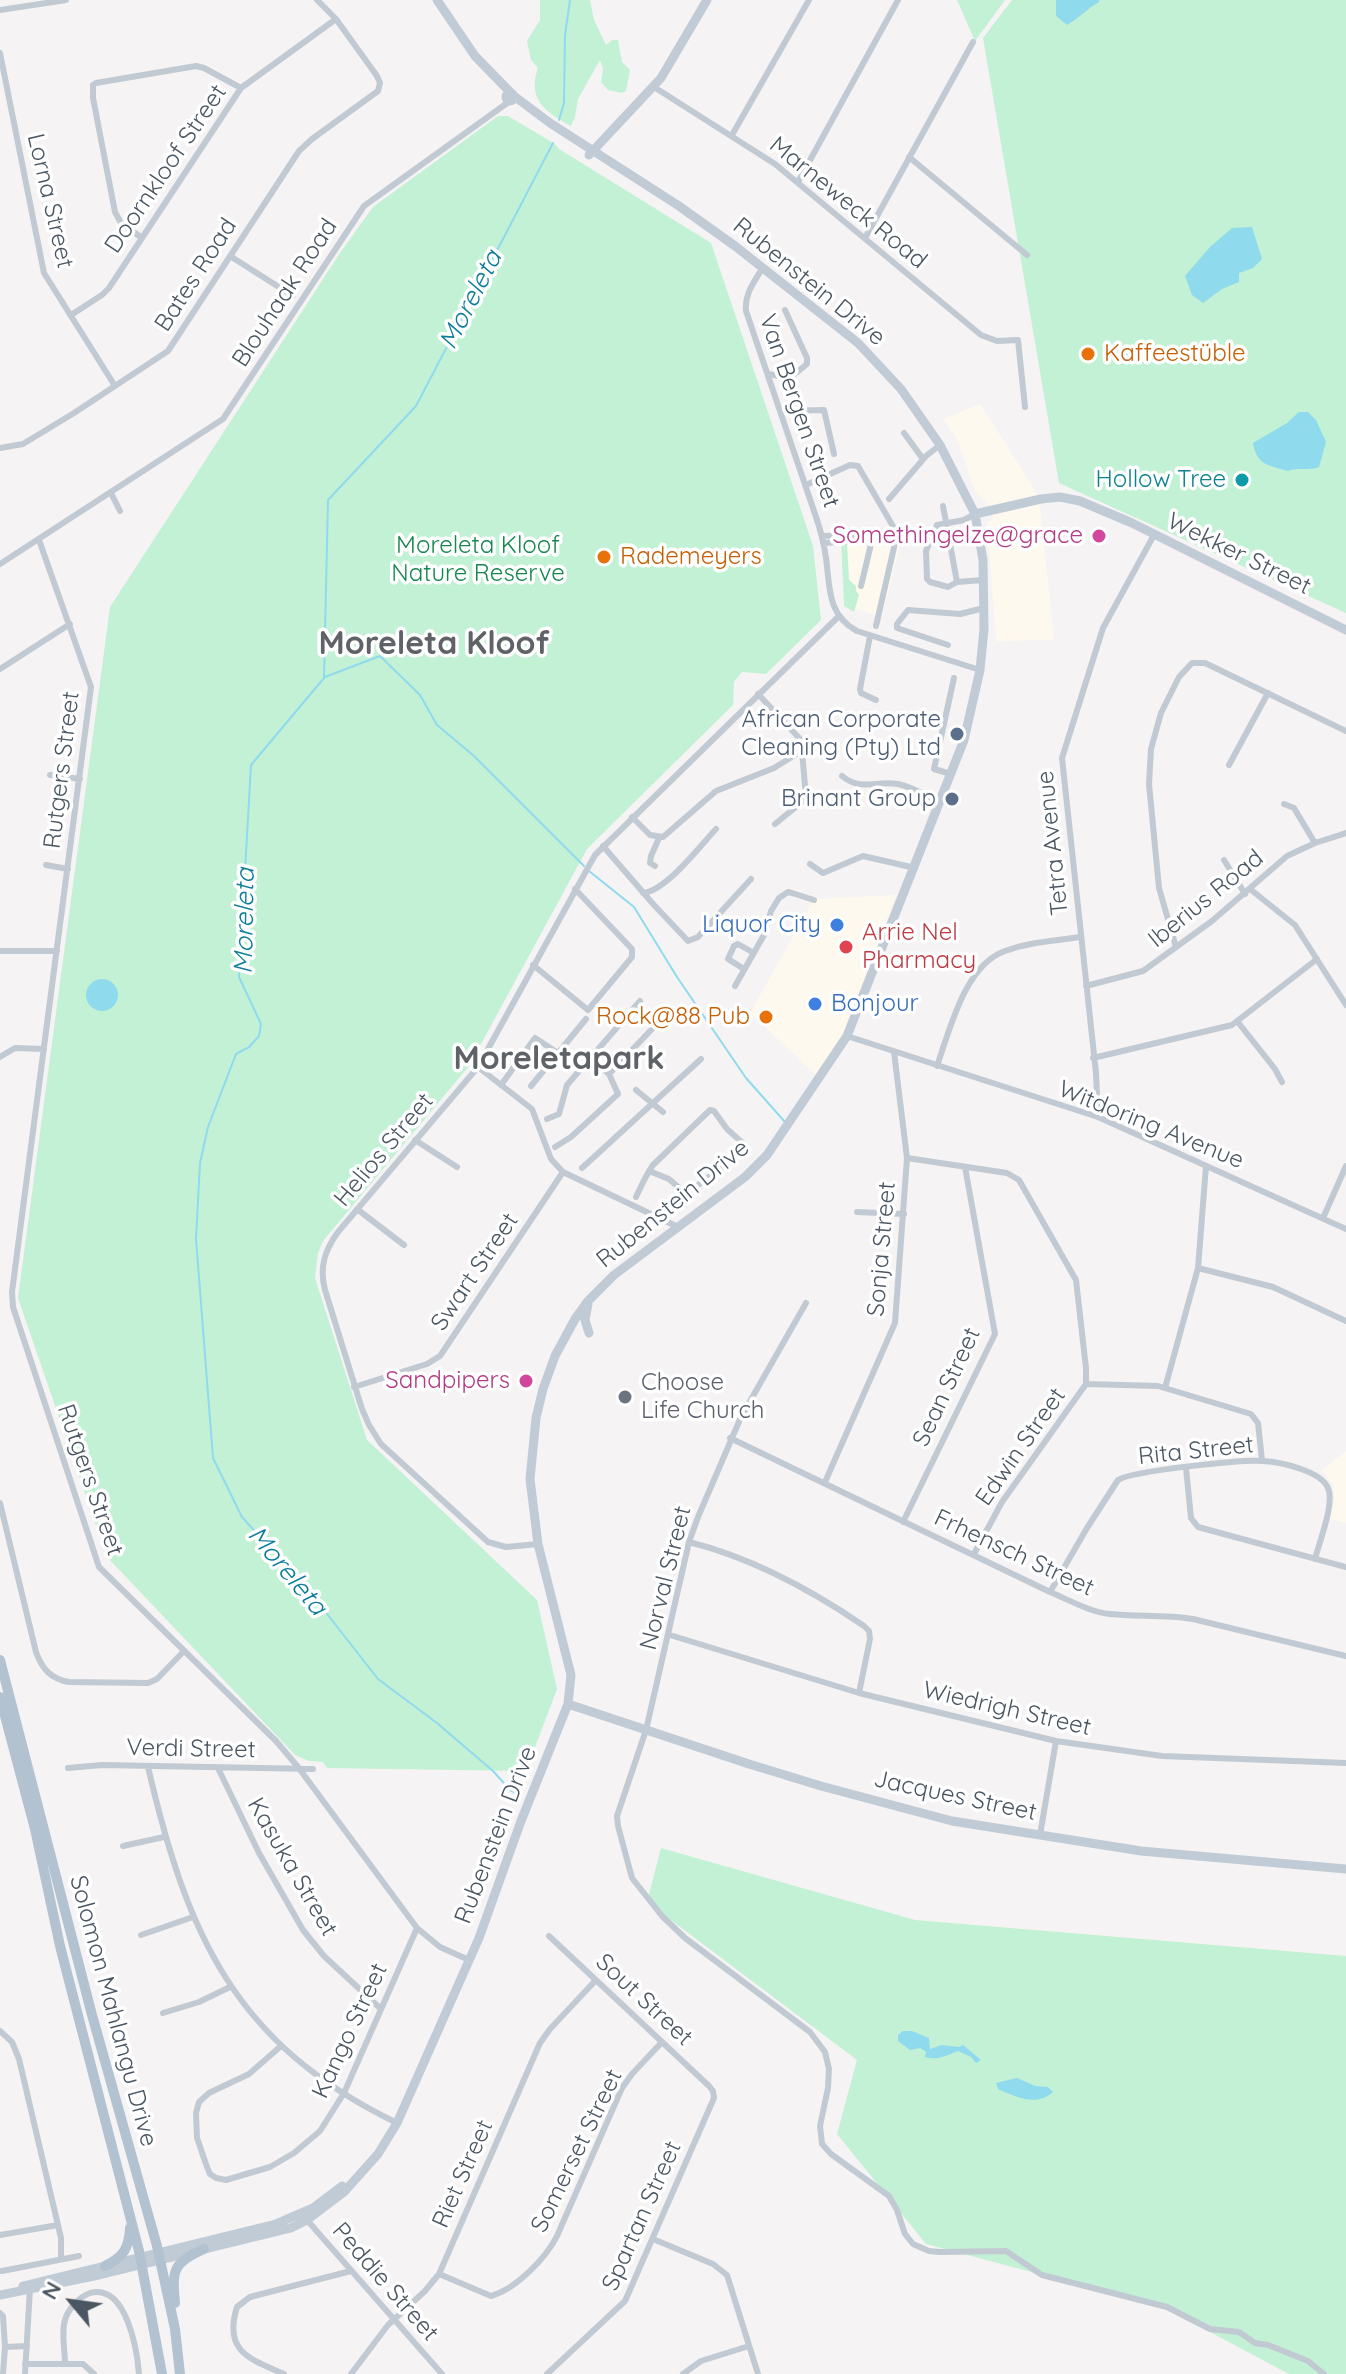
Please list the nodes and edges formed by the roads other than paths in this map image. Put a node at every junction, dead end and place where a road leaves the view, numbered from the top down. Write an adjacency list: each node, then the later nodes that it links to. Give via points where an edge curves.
1 (66, 0): 7 (street)
2 (317, 0): 8 (street)
3 (437, 0): 13 (street, Rubenstein Drive)
4 (707, 0): 11 (street)
5 (809, 0): 16 (street)
6 (898, 0): 19 (street)
7 (0, 10)
8 (336, 19): 12 (street, Doornkloof Street); 23 (street, Bates Road, via 377,76 378,91 299,151)
9 (973, 42): 18 (street)
10 (0, 53): 14 (street, Lorna Street)
11 (654, 87): 16 (street, Marneweck Road); 17 (street)
12 (241, 88): 20 (street, Doornkloof Street); 20 (street, via 196,66 96,83 92,88 115,212)
13 (510, 97): 17 (street, Rubenstein Drive); 38 (street, Blouhaak Road, via 364,206 223,419)
14 (10, 106): 15 (street); 27 (street, Lorna Street, via 41,264)
15 (0, 108)
16 (732, 135): 19 (street, Marneweck Road)
17 (590, 153): 24 (street, Rubenstein Drive, via 679,206)
18 (909, 157): 21 (street); 22 (street)
19 (798, 182): 21 (street, Marneweck Road)
20 (142, 238): 27 (street, Doornkloof Street, via 109,288)
21 (865, 238): 30 (street, Marneweck Road, via 981,335 1018,340)
22 (1027, 255)
23 (230, 256): 25 (street); 29 (street, Bates Road, via 168,351)
24 (763, 267): 28 (street, Van Bergen Street, via 745,302); 33 (street, Rubenstein Drive, via 874,359)
25 (293, 296)
26 (785, 310): 28 (street, via 807,364 790,378)
27 (71, 315): 29 (street, Lorna Street)
28 (768, 374): 31 (street, Van Bergen Street)
29 (115, 386): 34 (street, Bates Road, via 23,444)
30 (1025, 407)
31 (781, 411): 35 (street, via 824,410); 37 (street, Van Bergen Street)
32 (904, 433): 36 (street)
33 (940, 445): 36 (street); 42 (street, Rubenstein Drive)
34 (0, 448)
35 (834, 454)
36 (923, 459): 39 (street)
37 (806, 485): 46 (street, Van Bergen Street); 46 (street, via 858,466 894,528 889,534)
38 (111, 493): 41 (street); 45 (street, Blouhaak Road)
39 (889, 499)
40 (943, 506): 43 (street)
41 (120, 511)
42 (975, 514): 43 (street); 44 (street, Wekker Street, via 1069,498); 49 (street, Rubenstein Drive)
43 (947, 523): 50 (street); 50 (street, via 937,525 928,542 927,579 948,587)
44 (1154, 535): 56 (street, Wekker Street); 92 (street, Tetra Avenue, via 1103,628 1063,753)
45 (39, 540): 48 (street, Blouhaak Road); 54 (street, Rutgers Street)
46 (822, 540): 47 (street); 53 (street, Van Bergen Street)
47 (872, 540): 51 (street); 55 (street, via 893,542 895,547)
48 (0, 564)
49 (983, 580): 50 (street); 52 (street, Rubenstein Drive)
50 (957, 582)
51 (861, 586)
52 (984, 608): 58 (street, via 960,614 908,610 897,624); 60 (street, Rubenstein Drive)
53 (838, 617): 57 (street); 63 (street, Helios Street)
54 (70, 624): 59 (street); 71 (street, Rutgers Street, via 91,687)
55 (876, 626)
56 (1346, 630)
57 (870, 636): 60 (street); 64 (street, via 860,689)
58 (948, 645)
59 (0, 669)
60 (980, 670): 68 (street, Rubenstein Drive)
61 (954, 678): 68 (street, via 934,769)
62 (1268, 693): 65 (street); 67 (street); 93 (street, via 1197,662 1185,669 1161,713 1149,784 1159,888)
63 (758, 694): 66 (street, via 799,736); 74 (street, Helios Street)
64 (876, 700)
65 (1346, 731)
66 (803, 750): 75 (street, via 806,797); 78 (street, via 716,791)
67 (1229, 765)
68 (951, 774): 72 (street, Rubenstein Drive)
69 (50, 775): 71 (street)
70 (842, 776): 72 (street, via 861,785 902,785)
71 (80, 779): 86 (street, Rutgers Street)
72 (941, 803): 85 (street, Rubenstein Drive)
73 (1284, 804): 79 (street, via 1294,808)
74 (632, 817): 78 (street); 80 (street, Helios Street)
75 (775, 824)
76 (716, 829): 90 (street, via 668,881)
77 (1346, 833): 79 (street, Iberius Road)
78 (659, 838): 84 (street, via 650,860)
79 (1315, 843): 89 (street, Iberius Road, via 1287,856)
80 (603, 846): 88 (street, Helios Street); 90 (street)
81 (1224, 860): 89 (street)
82 (810, 864): 85 (street, via 823,873 863,856)
83 (46, 865): 86 (street, Rutgers Street)
84 (655, 866)
85 (915, 868): 107 (street, Rubenstein Drive)
86 (68, 869): 95 (street, Rutgers Street)
87 (751, 879): 90 (street, via 692,941)
88 (575, 889): 98 (street, Helios Street); 98 (street, via 632,949 632,957 588,1010)
89 (1247, 891): 93 (street, Iberius Road); 97 (street, via 1295,925)
90 (643, 893)
91 (814, 900): 96 (street, via 788,892 779,898)
92 (1080, 937): 101 (street, Tetra Avenue); 115 (street, via 995,956 968,985)
93 (1176, 947): 101 (street, Iberius Road, via 1143,971)
94 (0, 951): 95 (street)
95 (57, 951): 108 (street, Rutgers Street)
96 (754, 953): 99 (street); 99 (street, via 734,946 729,960)
97 (1317, 959): 103 (street); 106 (street)
98 (533, 965): 116 (street, Helios Street)
99 (744, 969): 100 (street)
100 (735, 986)
101 (1086, 986): 112 (street, Tetra Avenue)
102 (640, 1001): 104 (street)
103 (1346, 1003)
104 (633, 1009): 113 (street); 117 (street, via 652,1023 652,1029)
105 (586, 1019): 110 (street)
106 (1237, 1021): 112 (street); 118 (street)
107 (847, 1036): 109 (street, Witdoring Avenue); 141 (street, Rubenstein Drive, via 767,1155)
108 (44, 1049): 111 (street, via 15,1048); 145 (street, Rutgers Street)
109 (894, 1052): 115 (street, Witdoring Avenue); 128 (street, Sonja Street)
110 (558, 1053): 119 (street, via 535,1038); 120 (street)
111 (0, 1057)
112 (1093, 1058): 124 (street, Tetra Avenue)
113 (590, 1059): 117 (street); 125 (street, via 567,1085 559,1114)
114 (701, 1059): 122 (street)
115 (937, 1066): 124 (street, Witdoring Avenue)
116 (478, 1067): 119 (street); 126 (street, Helios Street)
117 (609, 1074): 127 (street, via 618,1094)
118 (1282, 1082)
119 (501, 1085): 135 (street, via 536,1113 551,1159)
120 (531, 1086)
121 (636, 1090): 122 (street)
122 (652, 1103): 123 (street); 133 (street)
123 (663, 1112)
124 (1098, 1117): 129 (street, Witdoring Avenue)
125 (547, 1119)
126 (415, 1140): 131 (street); 137 (street, Helios Street)
127 (555, 1147)
128 (907, 1158): 132 (street); 139 (street, Sonja Street)
129 (1206, 1166): 140 (street, Witdoring Avenue); 144 (street)
130 (1346, 1166): 140 (street)
131 (457, 1167)
132 (965, 1167): 151 (street, via 1015,1176 1072,1272); 159 (street, Sean Street, via 995,1334)
133 (582, 1168)
134 (649, 1171): 134 (street, via 712,1110 746,1146 686,1194); 136 (street)
135 (563, 1172): 141 (street); 152 (street, Swart Street, via 440,1356)
136 (636, 1197)
137 (357, 1209): 143 (street); 152 (street, Helios Street, via 329,1244 322,1273)
138 (857, 1212): 139 (street)
139 (904, 1214): 157 (street, Sonja Street, via 894,1328)
140 (1323, 1218): 142 (street, Witdoring Avenue)
141 (678, 1227): 147 (street, Rubenstein Drive)
142 (1346, 1229)
143 (404, 1245)
144 (1198, 1268): 149 (street, via 1273,1287); 153 (street)
145 (12, 1300): 146 (street); 167 (street, Rutgers Street, via 96,1560)
146 (0, 1301)
147 (588, 1301): 150 (street, Rubenstein Drive); 150 (street, via 588,1332 577,1329)
148 (806, 1303): 154 (street, Norval Street)
149 (1346, 1321)
150 (564, 1336): 161 (street, Rubenstein Drive, via 543,1389 532,1446 530,1479)
151 (1086, 1384): 153 (street, Edwin Street); 162 (street, Edwin Street, via 1002,1502)
152 (354, 1387): 161 (street, Helios Street, via 369,1425 388,1453 479,1536 499,1546)
153 (1165, 1388): 155 (street, Edwin Street, via 1254,1417)
154 (730, 1438): 157 (street, Frhensch Street); 160 (street, Norval Street)
155 (1262, 1460): 156 (street, Rita Street); 163 (street, Rita Street, via 1313,1473 1327,1485 1331,1498)
156 (1186, 1468): 163 (street, via 1191,1518 1198,1527); 165 (street, Rita Street, via 1121,1478)
157 (825, 1482): 159 (street, Frhensch Street)
158 (0, 1503): 167 (street, via 36,1652 49,1674 69,1682 148,1683)
159 (903, 1522): 162 (street, Frhensch Street)
160 (689, 1542): 166 (street, Norval Street); 170 (street, via 775,1573 864,1626 870,1639)
161 (538, 1544): 172 (street, Rubenstein Drive, via 568,1658)
162 (974, 1554): 165 (street, Frhensch Street)
163 (1315, 1559): 164 (street)
164 (1346, 1567)
165 (1050, 1592): 168 (street, Frhensch Street, via 1103,1613 1193,1619)
166 (670, 1635): 170 (street, Wiedrigh Street); 173 (street, Norval Street)
167 (184, 1651): 177 (street, Rutgers Street)
168 (1346, 1656)
169 (0, 1660): 206 (main road, Solomon Mahlangu Drive)
170 (859, 1693): 174 (street, Wiedrigh Street)
171 (0, 1697): 200 (main road, Solomon Mahlangu Drive)
172 (568, 1704): 173 (street, Jacques Street); 189 (street, Rubenstein Drive)
173 (646, 1730): 181 (street, Jacques Street, via 952,1821); 236 (street, Norval Street, via 617,1816 632,1878 685,1938 819,2042 829,2069 822,2144 889,2196 913,2244 940,2252 1006,2251 1042,2275 1167,2307 1210,2329 1239,2332 1308,2361)
174 (1056, 1741): 175 (street, Wiedrigh Street, via 1162,1756); 181 (street)
175 (1346, 1763)
176 (148, 1767): 178 (street, Verdi Street); 179 (street, Verdi Street); 182 (street)
177 (298, 1767): 179 (street, Verdi Street); 180 (street, Verdi Street); 186 (street, Rutgers Street)
178 (68, 1768)
179 (218, 1768): 192 (street, Kasuka Street, via 303,1930)
180 (313, 1769)
181 (1040, 1835): 184 (street, Jacques Street, via 1141,1851)
182 (164, 1837): 183 (street); 185 (street)
183 (123, 1846)
184 (1346, 1869)
185 (193, 1917): 187 (street); 191 (street)
186 (417, 1928): 189 (street, Rutgers Street, via 440,1947); 192 (street, Kango Street)
187 (141, 1935)
188 (549, 1936): 190 (street, Sout Street)
189 (469, 1960): 199 (street, Rubenstein Drive)
190 (596, 1980): 195 (street, Sout Street); 213 (street, Riet Street, via 540,2043)
191 (230, 1987): 193 (street); 196 (street)
192 (381, 2009): 198 (street, Kango Street)
193 (163, 2013)
194 (0, 2031): 202 (street, via 19,2059)
195 (662, 2042): 197 (street, Sout Street); 213 (street, Somerset Street, via 622,2088 545,2256 505,2291 491,2296)
196 (281, 2046): 198 (street); 198 (street, Kango Street, via 249,2074 205,2096 197,2107 199,2149 210,2174 220,2180 250,2174 294,2153 320,2131)
197 (713, 2091): 204 (street, Spartan Street)
198 (344, 2093): 199 (street)
199 (394, 2122): 201 (street, Rubenstein Drive, via 347,2182)
200 (127, 2203): 209 (main road, Solomon Mahlangu Drive); 210 (main road, via 128,2247)
201 (305, 2217): 205 (street, Rubenstein Drive, via 265,2236); 206 (street, Rubenstein Drive); 212 (street, Peddie Street)
202 (58, 2225): 203 (street); 208 (street)
203 (0, 2235)
204 (653, 2239): 220 (street, via 724,2272); 233 (street, Spartan Street, via 621,2307)
205 (204, 2249): 206 (street, Rubenstein Drive); 218 (main road, via 175,2269)
206 (159, 2255): 209 (street); 218 (main road, Solomon Mahlangu Drive)
207 (79, 2256): 208 (street)
208 (61, 2258): 211 (street)
209 (141, 2260): 210 (street); 214 (street); 228 (main road, Solomon Mahlangu Drive)
210 (105, 2266): 214 (street)
211 (2, 2271)
212 (351, 2271): 217 (street, Peddie Street); 230 (street, via 244,2299 237,2307 235,2339 242,2354)
213 (439, 2274): 217 (street, Riet Street)
214 (30, 2288): 215 (street); 219 (street)
215 (0, 2293)
216 (0, 2313): 221 (street)
217 (394, 2319): 231 (street, Riet Street); 232 (street, Peddie Street)
218 (175, 2329): 229 (main road, Solomon Mahlangu Drive)
219 (27, 2346): 221 (street); 222 (street)
220 (749, 2346): 234 (street, via 701,2361); 235 (street)
221 (5, 2347): 224 (street)
222 (25, 2364): 223 (street); 225 (street)
223 (65, 2364): 226 (street, via 85,2365); 227 (street, via 65,2320 82,2296 96,2292 117,2303 135,2343)
224 (3, 2374)
225 (25, 2374)
226 (94, 2374)
227 (139, 2374)
228 (162, 2374)
229 (180, 2374)
230 (284, 2374)
231 (351, 2374)
232 (442, 2374)
233 (547, 2374)
234 (683, 2374)
235 (758, 2374)
236 (1324, 2374)

